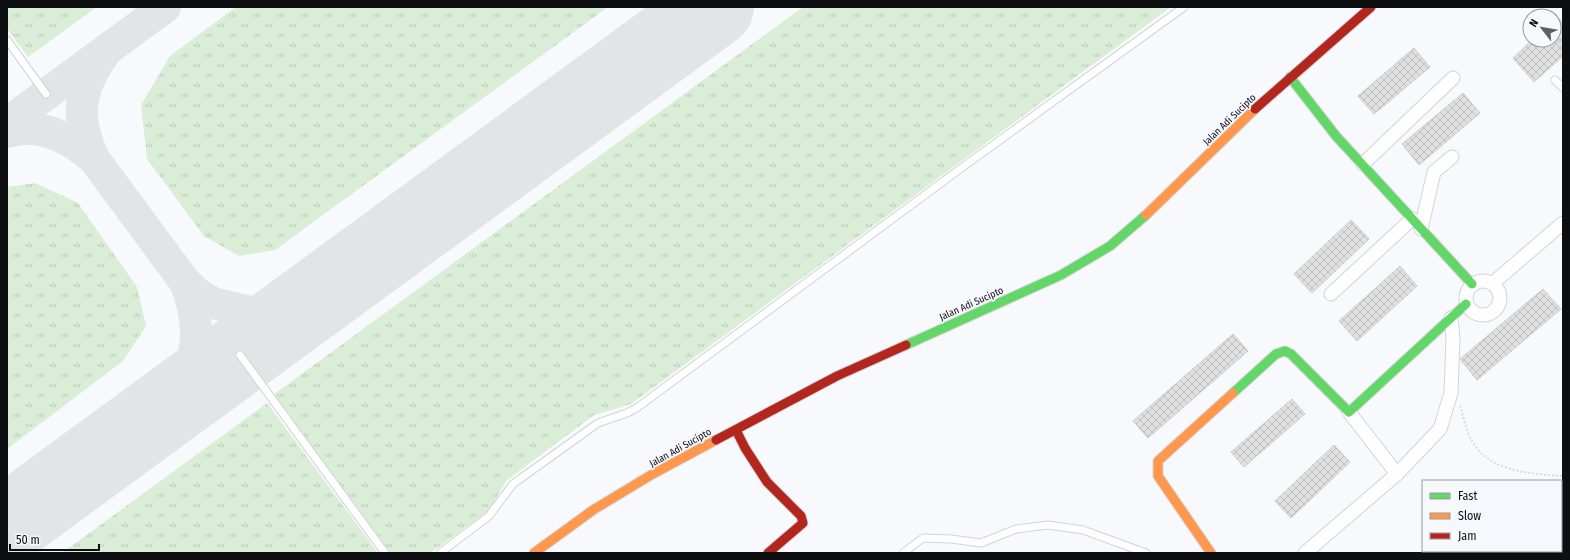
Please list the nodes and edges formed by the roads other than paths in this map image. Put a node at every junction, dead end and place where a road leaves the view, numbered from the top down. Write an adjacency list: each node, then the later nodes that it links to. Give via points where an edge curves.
1 (1184, 7): 23 (lane, via 638,407 598,423 512,484 489,516)
2 (1371, 7): 4 (street, Jalan Adi Sucipto)
3 (7, 40): 8 (lane)
4 (1290, 77): 10 (street, via 1336,136); 20 (street, Jalan Adi Sucipto, via 1144,217 1110,246 1061,275 837,376)
5 (1453, 78): 10 (street)
6 (1556, 80): 7 (lane)
7 (1563, 88)
8 (46, 94)
9 (1452, 157): 12 (street, via 1434,172)
10 (1362, 164): 12 (street)
11 (1563, 223): 13 (street)
12 (1417, 224): 14 (street); 15 (street)
13 (1493, 283): 14 (street, via 1482,280); 16 (street, via 1500,292 1500,303 1494,312 1484,316 1473,313)
14 (1472, 284): 16 (street, via 1466,293)
15 (1331, 294)
16 (1466, 304): 17 (street)
17 (1451, 318): 19 (street); 21 (street, via 1452,393 1440,429)
18 (240, 355): 22 (lane)
19 (1349, 412): 21 (street); 28 (street, via 1285,351 1276,354 1158,461 1158,476)
20 (736, 430): 24 (street, Jalan Adi Sucipto, via 651,475 594,510); 25 (street, via 767,482 801,516 803,523)
21 (1397, 474): 29 (street)
22 (385, 553)
23 (440, 553)
24 (534, 553)
25 (768, 553)
26 (903, 553): 27 (lane, via 923,538 981,543 1016,529 1048,525 1083,530)
27 (1146, 553)
28 (1211, 553)
29 (1305, 553)

